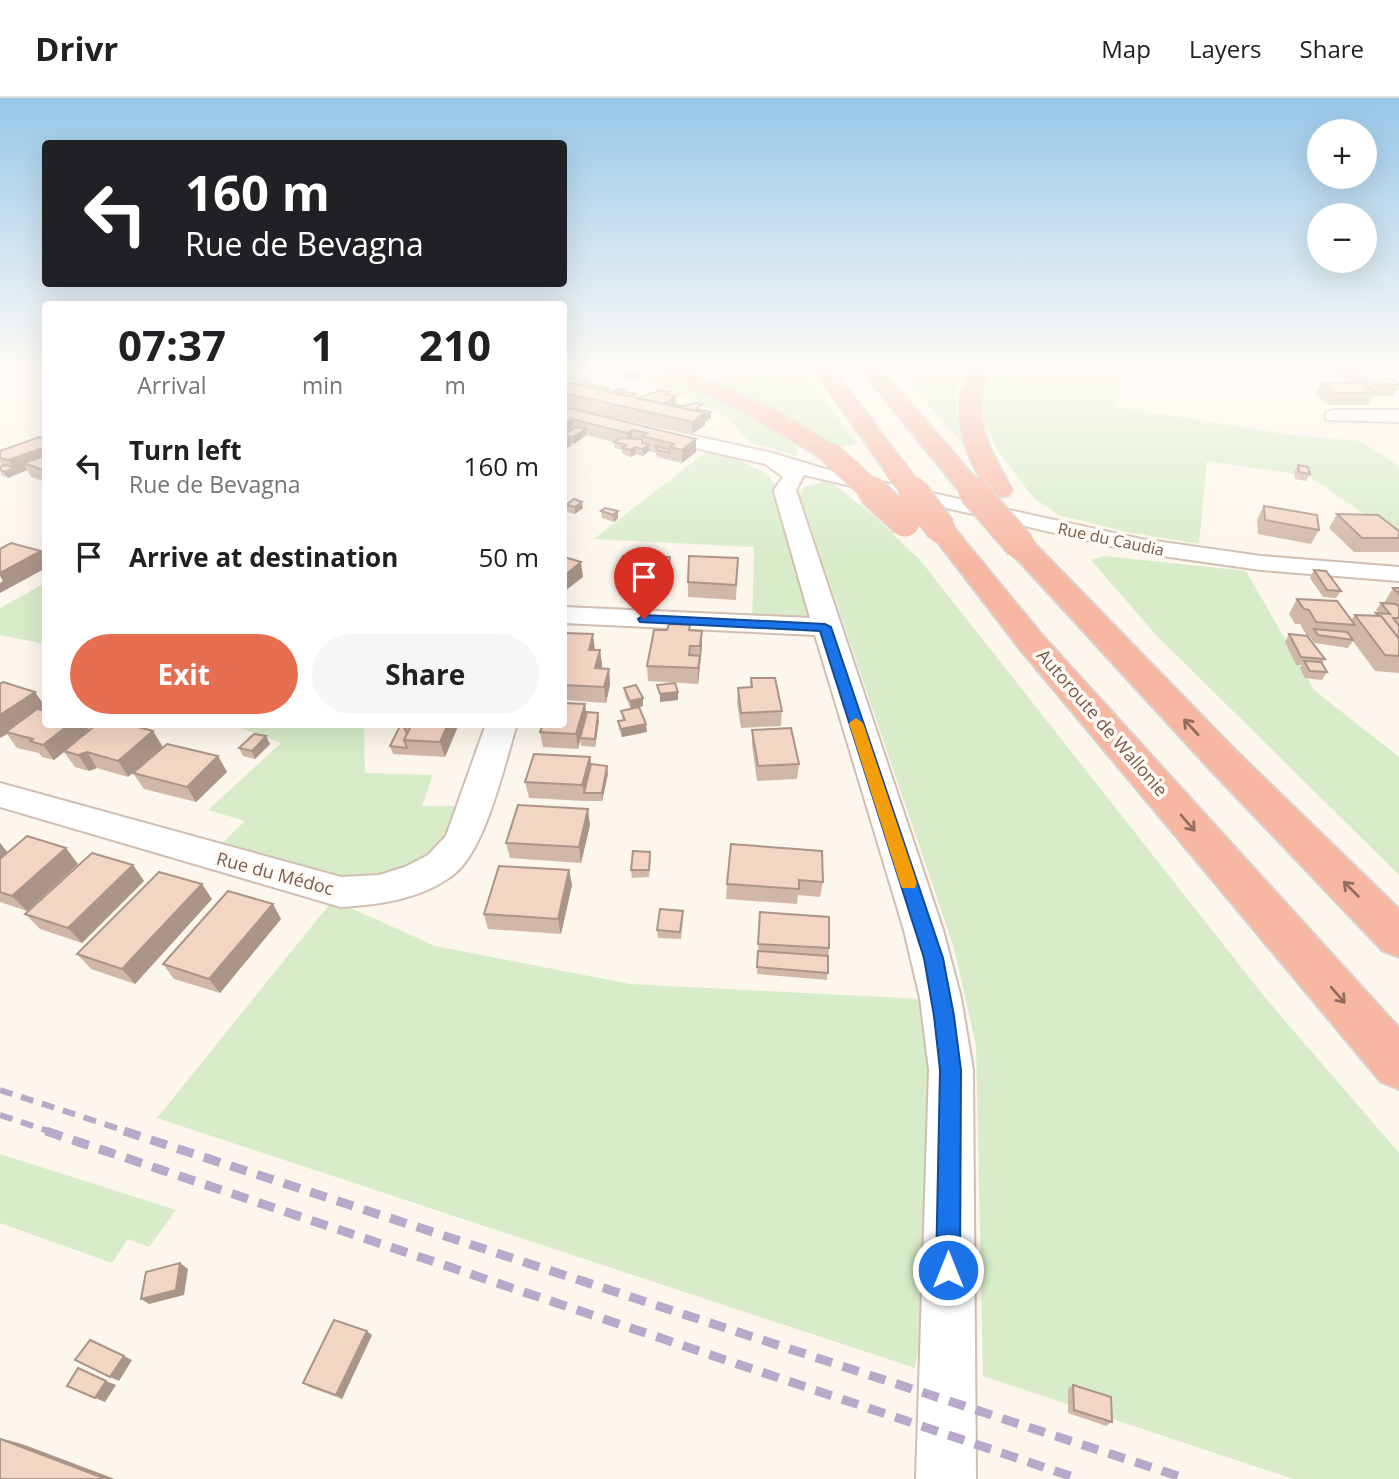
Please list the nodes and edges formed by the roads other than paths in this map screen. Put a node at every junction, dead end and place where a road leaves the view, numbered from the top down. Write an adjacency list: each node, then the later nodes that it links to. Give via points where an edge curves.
1 (644, 431): 6 (street, Rue du Caudia)
2 (777, 431): 6 (highway)
3 (869, 431): 11 (highway, Autoroute de Wallonie, bridge)
4 (923, 431): 7 (highway, bridge)
5 (975, 431): 7 (highway, via 1000,491)
6 (791, 472): 8 (street, Rue du Caudia, via 1182,553); 10 (street); 11 (highway, bridge, via 905,522 966,595)
7 (1035, 554): 14 (highway, one-way to 7, via 1220,757)
8 (1399, 573)
9 (567, 615): 10 (street)
10 (825, 627): 16 (street, via 933,958 947,1031 951,1070)
11 (1031, 642): 15 (highway, Autoroute de Wallonie, one-way to 15)
12 (501, 728): 13 (street, Rue du Médoc, via 461,842 441,865 417,878 360,892 341,892)
13 (0, 795)
14 (1399, 937)
15 (1399, 1065)
16 (946, 1479)

